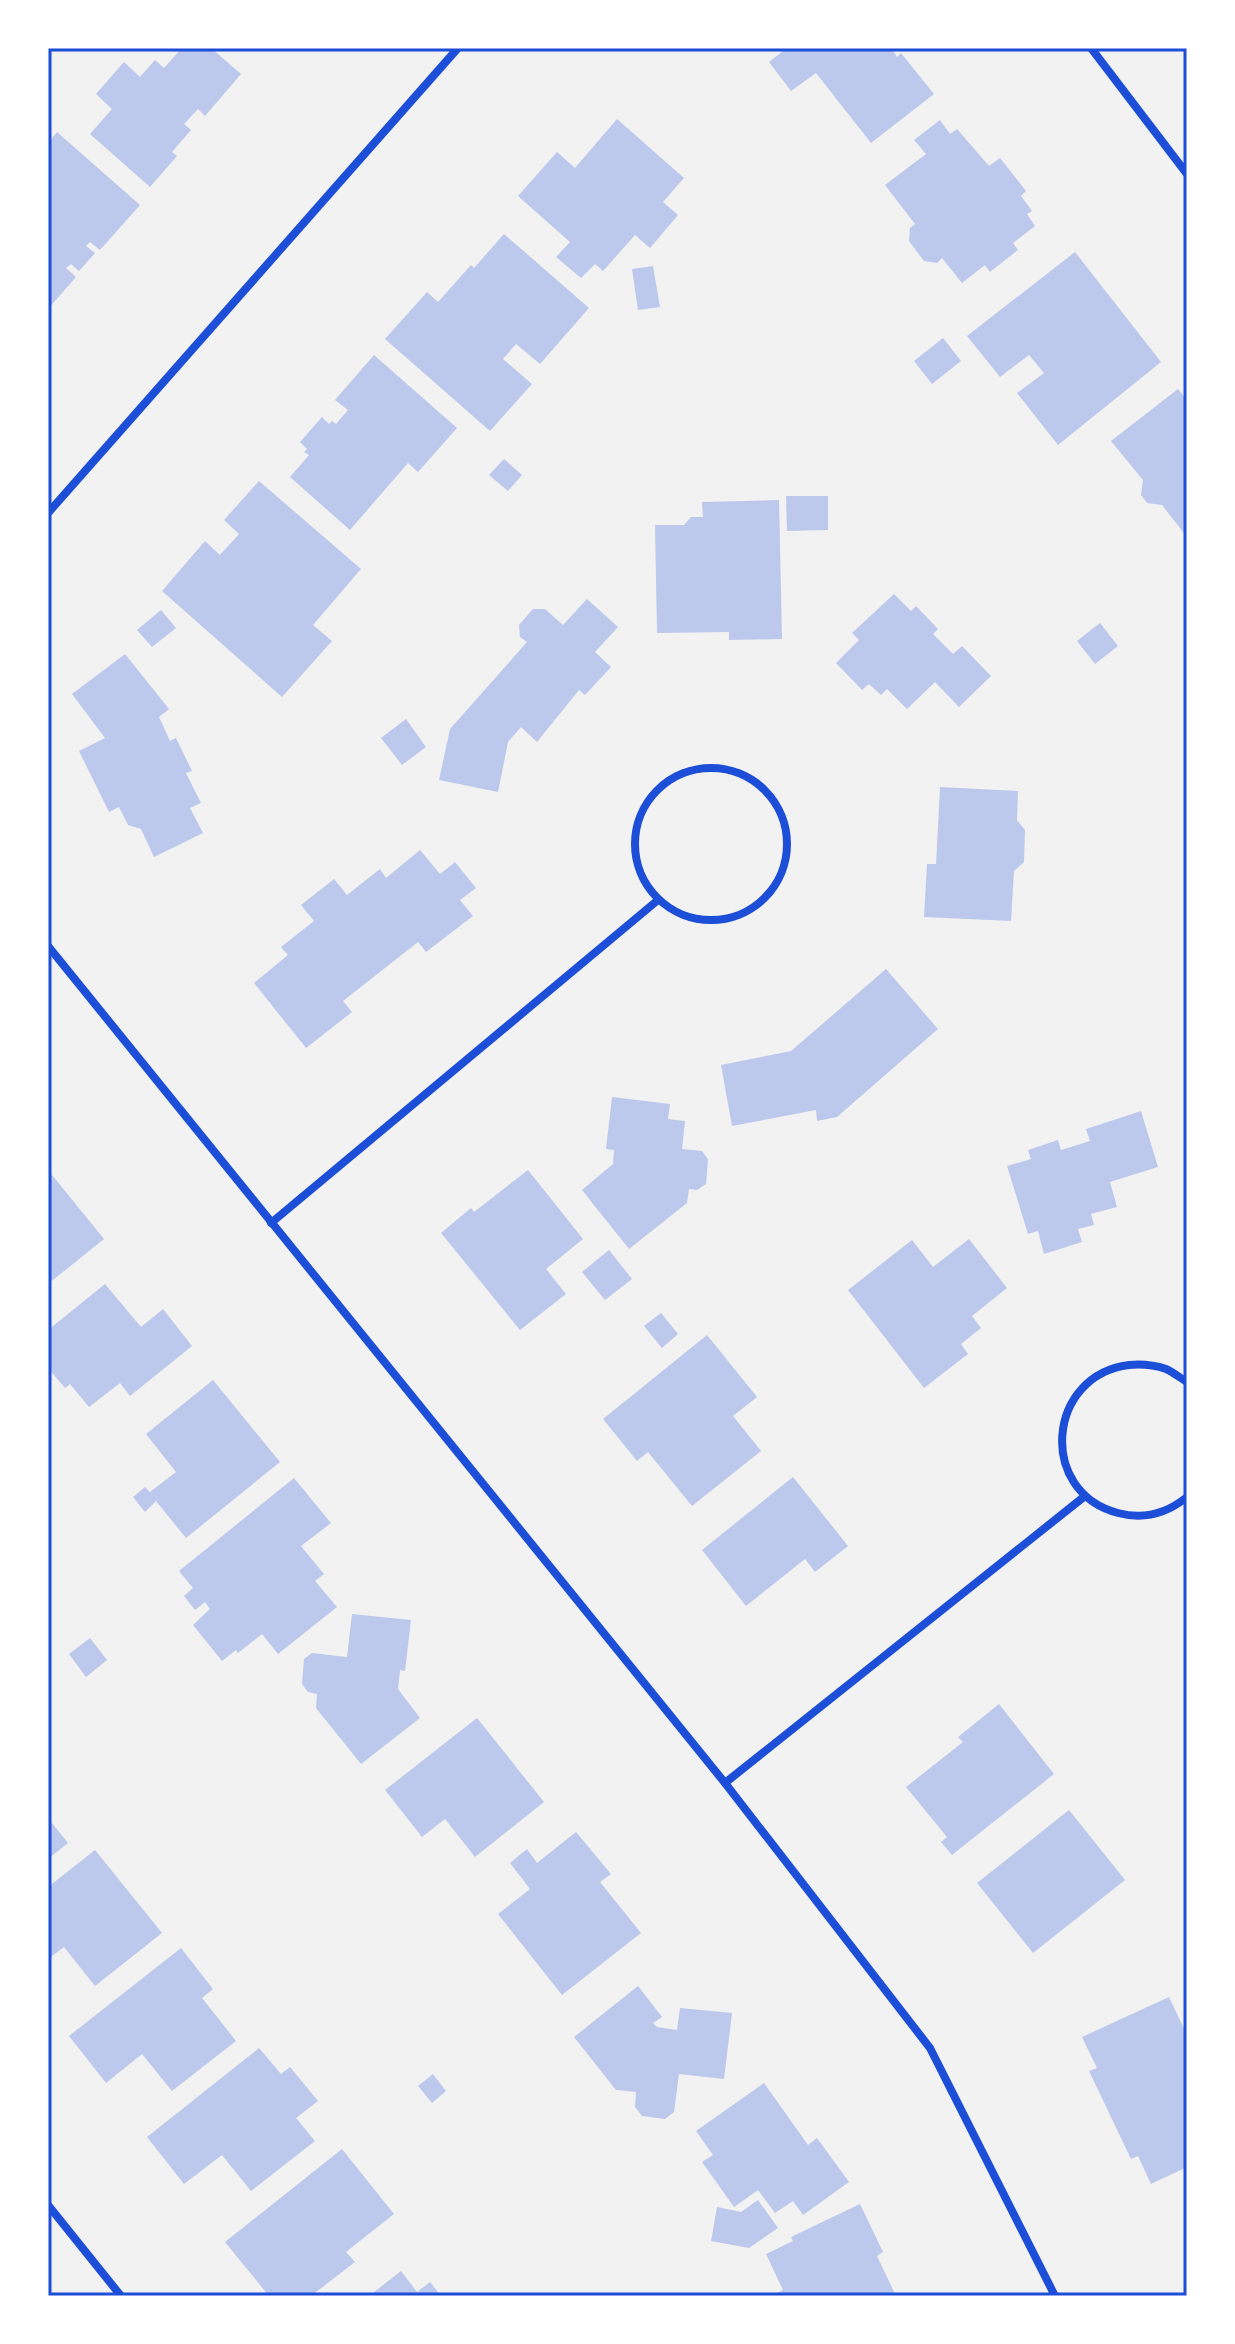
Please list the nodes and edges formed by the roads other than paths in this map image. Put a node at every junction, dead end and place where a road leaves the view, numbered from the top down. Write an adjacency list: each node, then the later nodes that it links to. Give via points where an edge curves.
1 (458, 48): 4 (street)
2 (1091, 48): 3 (street)
3 (1187, 174)
4 (48, 513)
5 (658, 900): 5 (street, via 680,915 706,921 732,918 756,907 775,887 787,852 785,824 761,786 738,773 698,768 673,778 652,796 639,818 634,844 638,871); 7 (street)
6 (48, 946): 7 (street)
7 (271, 1223): 11 (street)
8 (1187, 1382): 9 (street, via 1165,1369 1141,1364 1114,1367 1072,1400 1062,1424 1061,1451)
9 (1085, 1496): 10 (street, via 1132,1517 1173,1509); 11 (street)
10 (1187, 1497)
11 (725, 1783): 14 (street, via 930,2048)
12 (48, 2205): 13 (street)
13 (121, 2296)
14 (1055, 2296)

